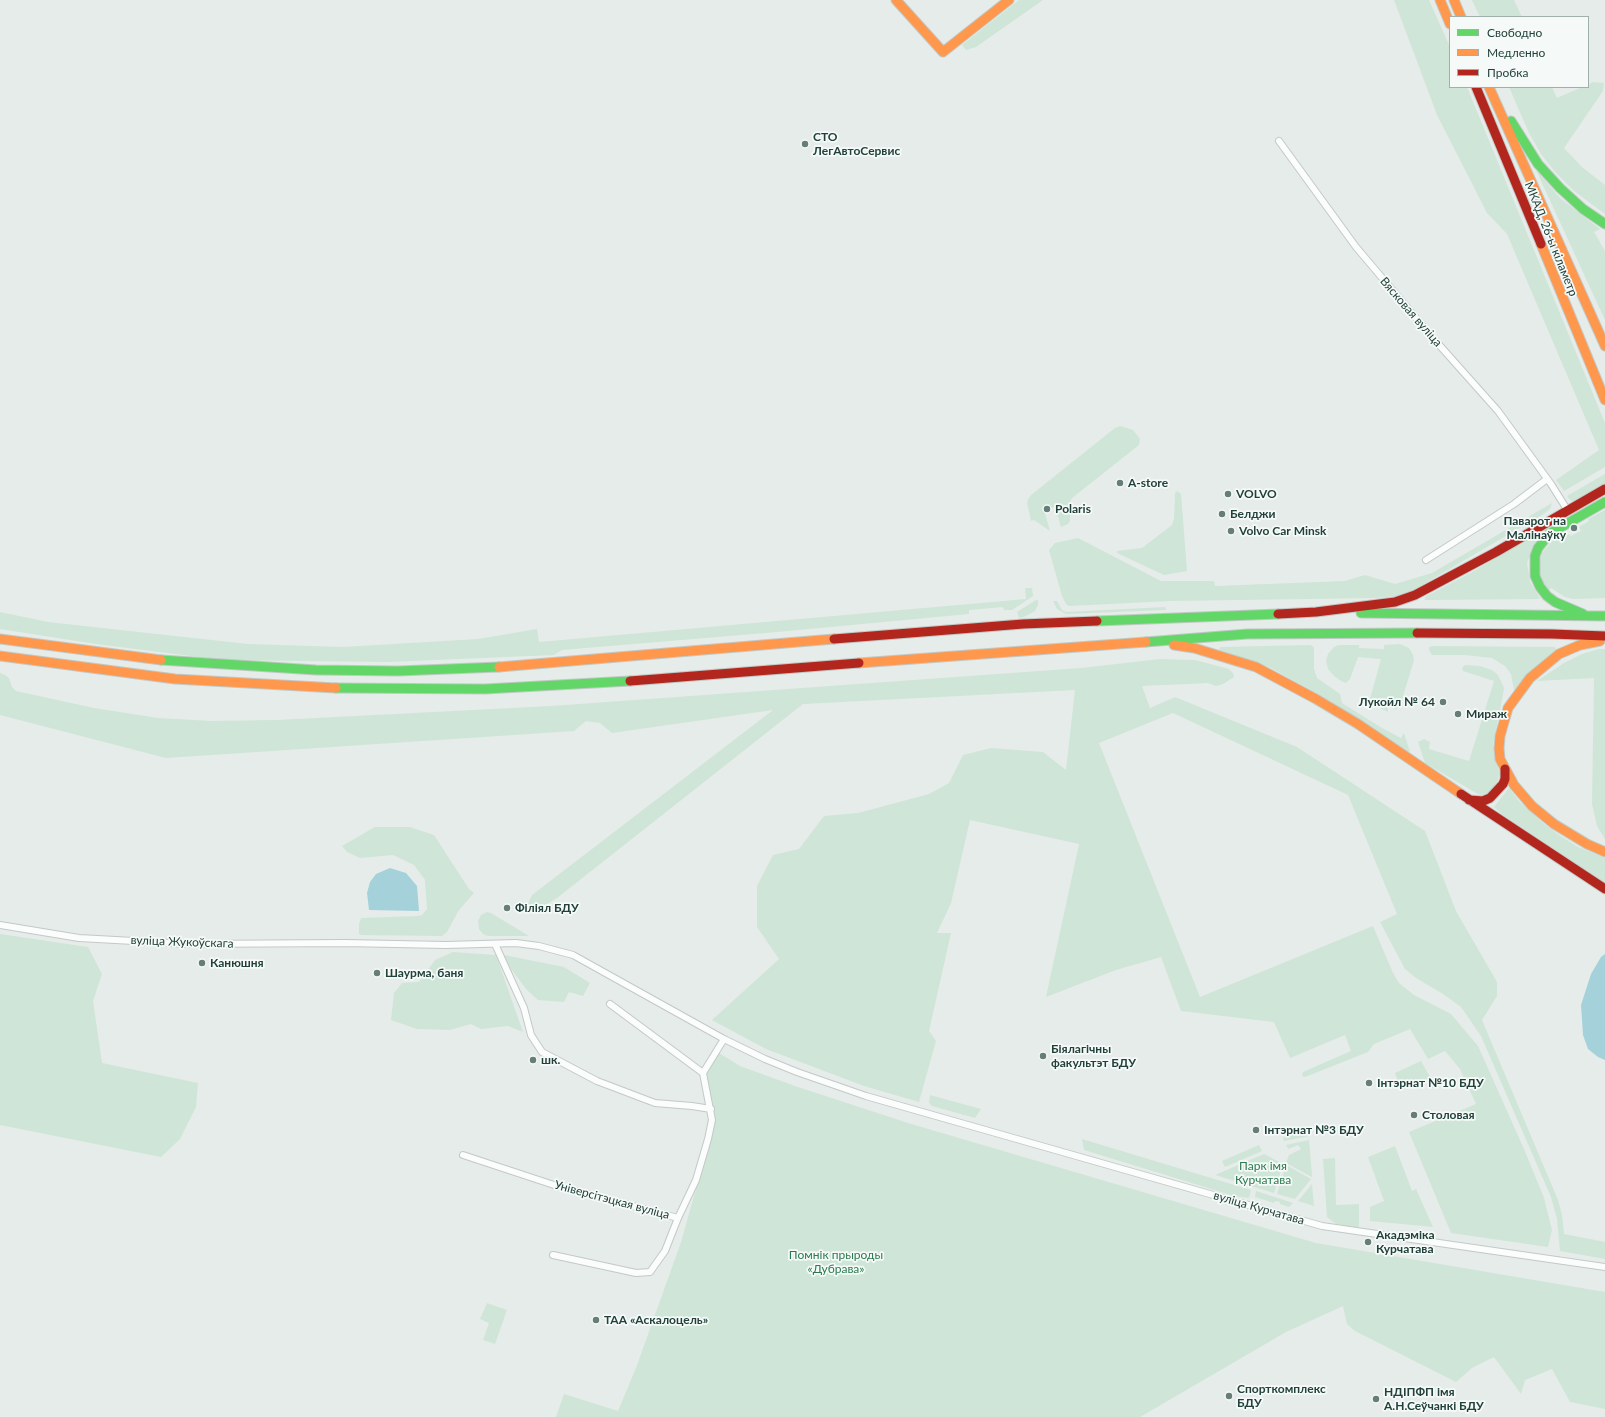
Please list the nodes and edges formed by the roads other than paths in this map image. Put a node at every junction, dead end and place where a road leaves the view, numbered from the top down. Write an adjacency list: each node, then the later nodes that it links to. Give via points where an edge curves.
1 (896, 0): 2 (main road, via 943,52)
2 (1009, 0)
3 (1440, 0): 6 (main road)
4 (1454, 0): 5 (main road)
5 (1461, 16)
6 (1449, 22)
7 (1476, 88): 13 (main road, МКАД, 26-ы кіламетр)
8 (1489, 88): 12 (main road, МКАД, 26-ы кіламетр)
9 (1490, 88): 11 (main road, via 1538,164 1583,209)
10 (1278, 141): 14 (street, Вясковая вуліца, via 1356,247 1498,411)
11 (1605, 224)
12 (1605, 346)
13 (1605, 400)
14 (1549, 481): 17 (street, Вясковая вуліца); 18 (street)
15 (1605, 489): 17 (main road)
16 (1605, 502): 17 (main road)
17 (1571, 515): 19 (main road, via 1415,595 1395,602); 20 (main road, via 1548,534 1541,544 1535,556 1535,576 1540,587 1555,602)
18 (1426, 560)
19 (1316, 612): 20 (main road); 23 (main road, via 1023,624 485,668 398,671 316,670 178,662)
20 (1590, 616): 21 (main road)
21 (1605, 616)
22 (1605, 636): 25 (main road, via 1247,634)
23 (0, 639)
24 (1605, 640): 27 (main road, via 1580,645 1559,654 1530,678 1508,708 1504,721 1500,736 1500,759)
25 (1152, 642): 26 (main road, via 561,686 477,689 347,688 175,679); 28 (main road, via 1194,648 1256,667 1358,724)
26 (0, 656)
27 (1504, 769): 28 (main road, via 1503,784 1490,798 1483,801); 29 (main road, via 1532,806 1554,824 1586,844)
28 (1469, 800): 30 (main road)
29 (1605, 852)
30 (1605, 889)
31 (0, 925): 32 (street, вуліца Жукоўскага, via 79,938 181,944)
32 (495, 944): 34 (street, вуліца Жукоўскага, via 539,946 573,955); 36 (street, via 524,1008 531,1035 542,1052 597,1081 655,1103)
33 (610, 1004): 35 (street)
34 (724, 1039): 35 (street); 40 (street, вуліца Курчатава, via 797,1072 866,1096 1322,1226)
35 (703, 1073): 36 (street)
36 (711, 1109): 38 (street, via 712,1120 708,1139 696,1180)
37 (463, 1155): 38 (street, Універсітэцкая вуліца, via 554,1185)
38 (678, 1218): 39 (street, Універсітэцкая вуліца, via 665,1251 650,1272 636,1273)
39 (553, 1255)
40 (1605, 1267)

